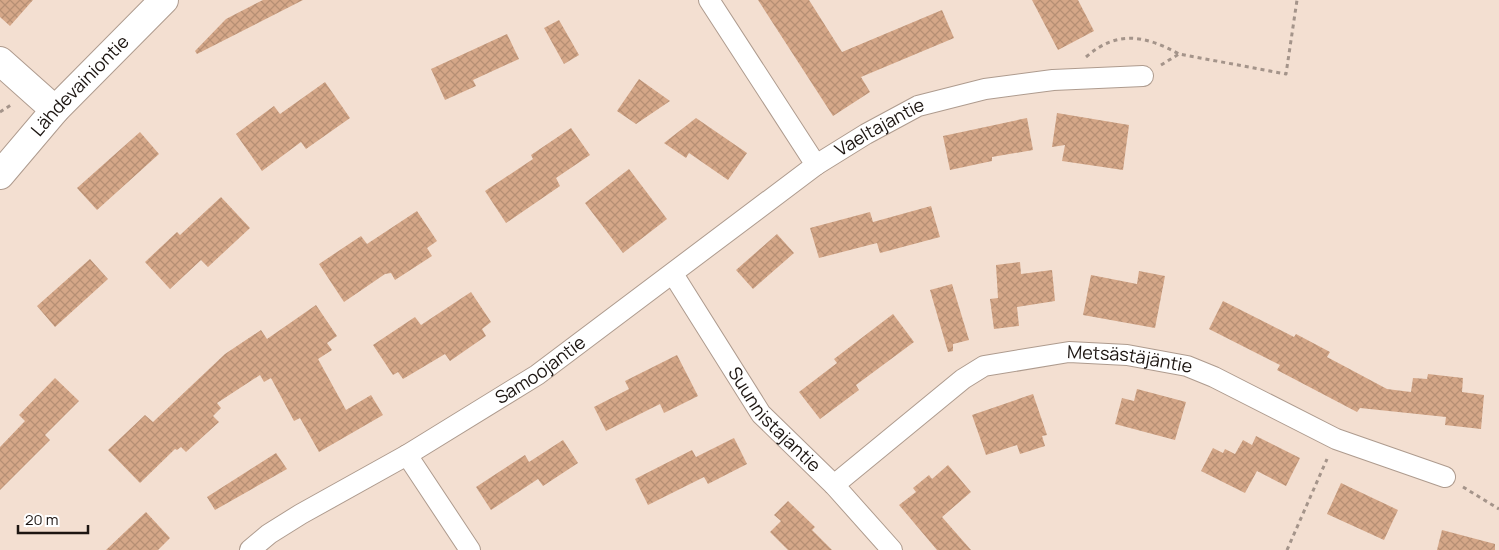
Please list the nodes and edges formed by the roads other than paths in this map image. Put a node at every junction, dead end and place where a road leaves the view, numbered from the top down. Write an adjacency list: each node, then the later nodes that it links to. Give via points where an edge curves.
1 (164, 0): 5 (street, Lähdevainiontie)
2 (709, 0): 6 (street, Vaeltajantie)
3 (0, 61): 5 (street)
4 (1143, 76): 6 (street, Vaeltajantie, via 1052,80 952,96 918,106)
5 (55, 110): 7 (street, Lähdevainiontie)
6 (816, 165): 8 (street, Samoojantie)
7 (0, 175)
8 (674, 274): 9 (street, Samoojantie, via 537,375); 11 (street, Suunnistajantie, via 761,414)
9 (407, 455): 12 (street, Samoojantie, via 301,514); 13 (street)
10 (1445, 476): 11 (street, Metsästäjäntie, via 1336,438 1214,376 1187,366 1127,355 1069,352 984,366 963,379)
11 (834, 485): 14 (street, Suunnistajantie)
12 (250, 550)
13 (470, 550)
14 (892, 550)

